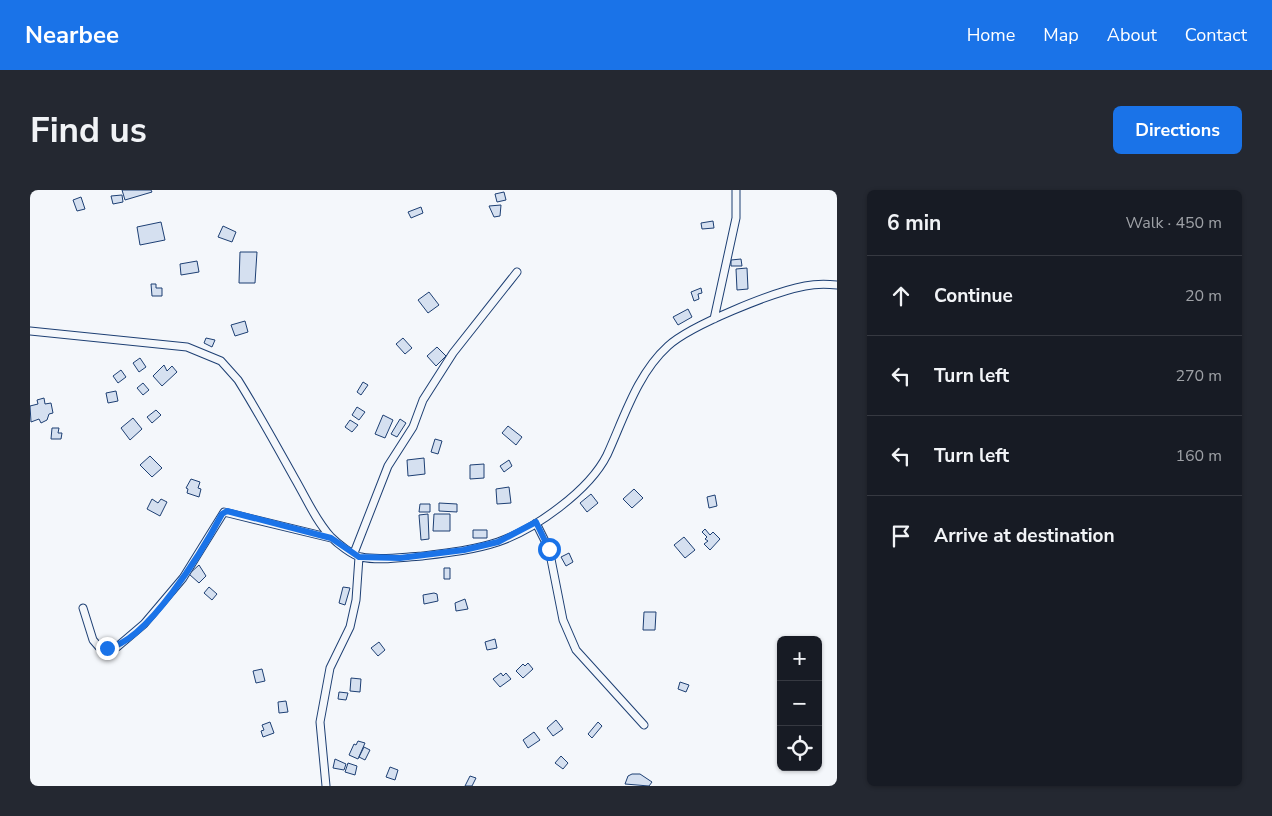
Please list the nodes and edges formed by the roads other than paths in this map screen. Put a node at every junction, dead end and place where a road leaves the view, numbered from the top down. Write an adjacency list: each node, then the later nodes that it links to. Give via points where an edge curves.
1 (736, 190): 4 (street, via 736,218)
2 (517, 272): 8 (street, via 453,353 423,400 412,427 388,466)
3 (837, 285): 4 (street, via 789,290)
4 (714, 320): 6 (street, via 682,335 659,354 591,479)
5 (30, 331): 7 (street, via 187,347 221,361 238,380)
6 (536, 522): 8 (street, via 498,542 464,550 400,558); 10 (street, via 549,549 563,620 576,650)
7 (331, 538): 8 (street); 9 (street, via 224,512 183,578 144,624 117,647 99,647 92,640)
8 (356, 555): 11 (street, via 356,600 350,627 330,668 322,713)
9 (83, 608)
10 (644, 725)
11 (326, 786)

